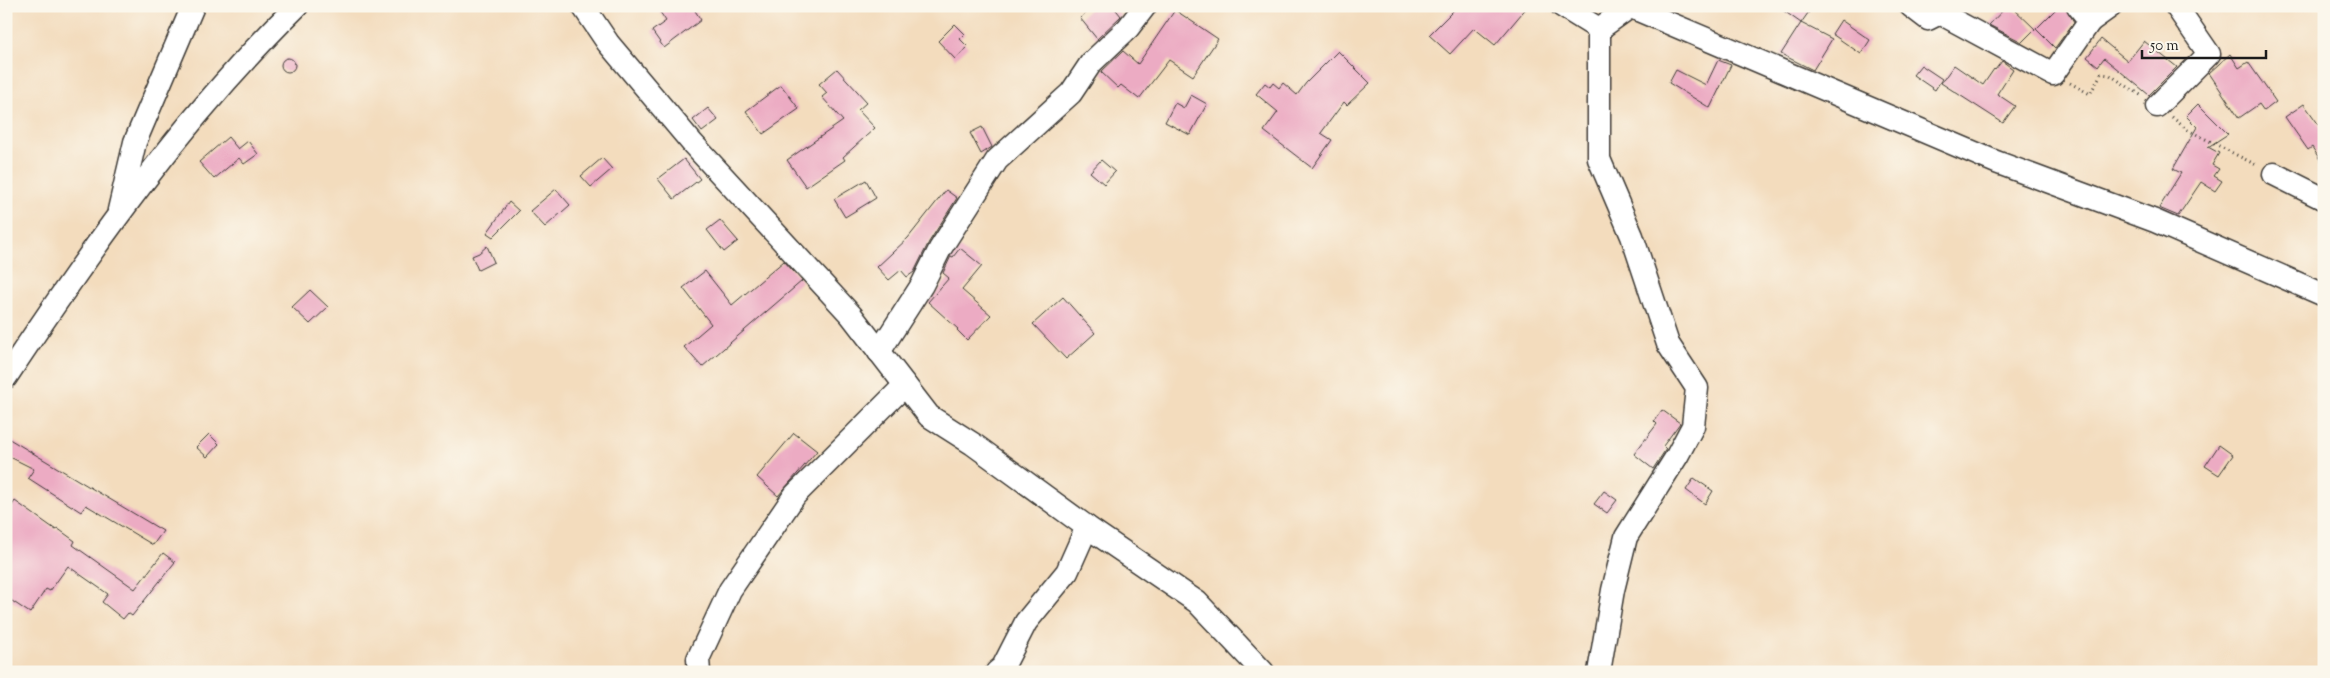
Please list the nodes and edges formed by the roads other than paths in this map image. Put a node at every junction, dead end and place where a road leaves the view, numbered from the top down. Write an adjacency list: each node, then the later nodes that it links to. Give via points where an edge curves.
1 (193, 6): 16 (street, via 136,142)
2 (298, 6): 16 (street, via 215,94)
3 (582, 6): 18 (street, via 608,43 693,144)
4 (1145, 6): 18 (street, via 1128,28 1091,63 1071,93 997,160)
5 (1562, 6): 12 (street)
6 (1911, 6): 10 (street, via 1928,19)
7 (2111, 6): 11 (street)
8 (2176, 6): 13 (street, via 2209,54)
9 (1631, 7): 12 (street); 17 (street, via 1996,162 2155,221)
10 (1949, 11): 11 (street, via 2053,74)
11 (2084, 14)
12 (1599, 28): 25 (street, via 1599,159 1632,236 1668,344 1697,388 1693,426 1626,537)
13 (2157, 106)
14 (2274, 174): 15 (street)
15 (2322, 194)
16 (118, 216): 19 (street)
17 (2324, 295)
18 (879, 352): 20 (street)
19 (6, 377)
20 (905, 385): 21 (street, via 929,416 974,444); 22 (street, via 795,496 730,590 698,659)
21 (1087, 527): 23 (street, via 1067,572 1026,622 1003,667); 24 (street, via 1197,602)
22 (699, 672)
23 (997, 672)
24 (1263, 672)
25 (1599, 672)

